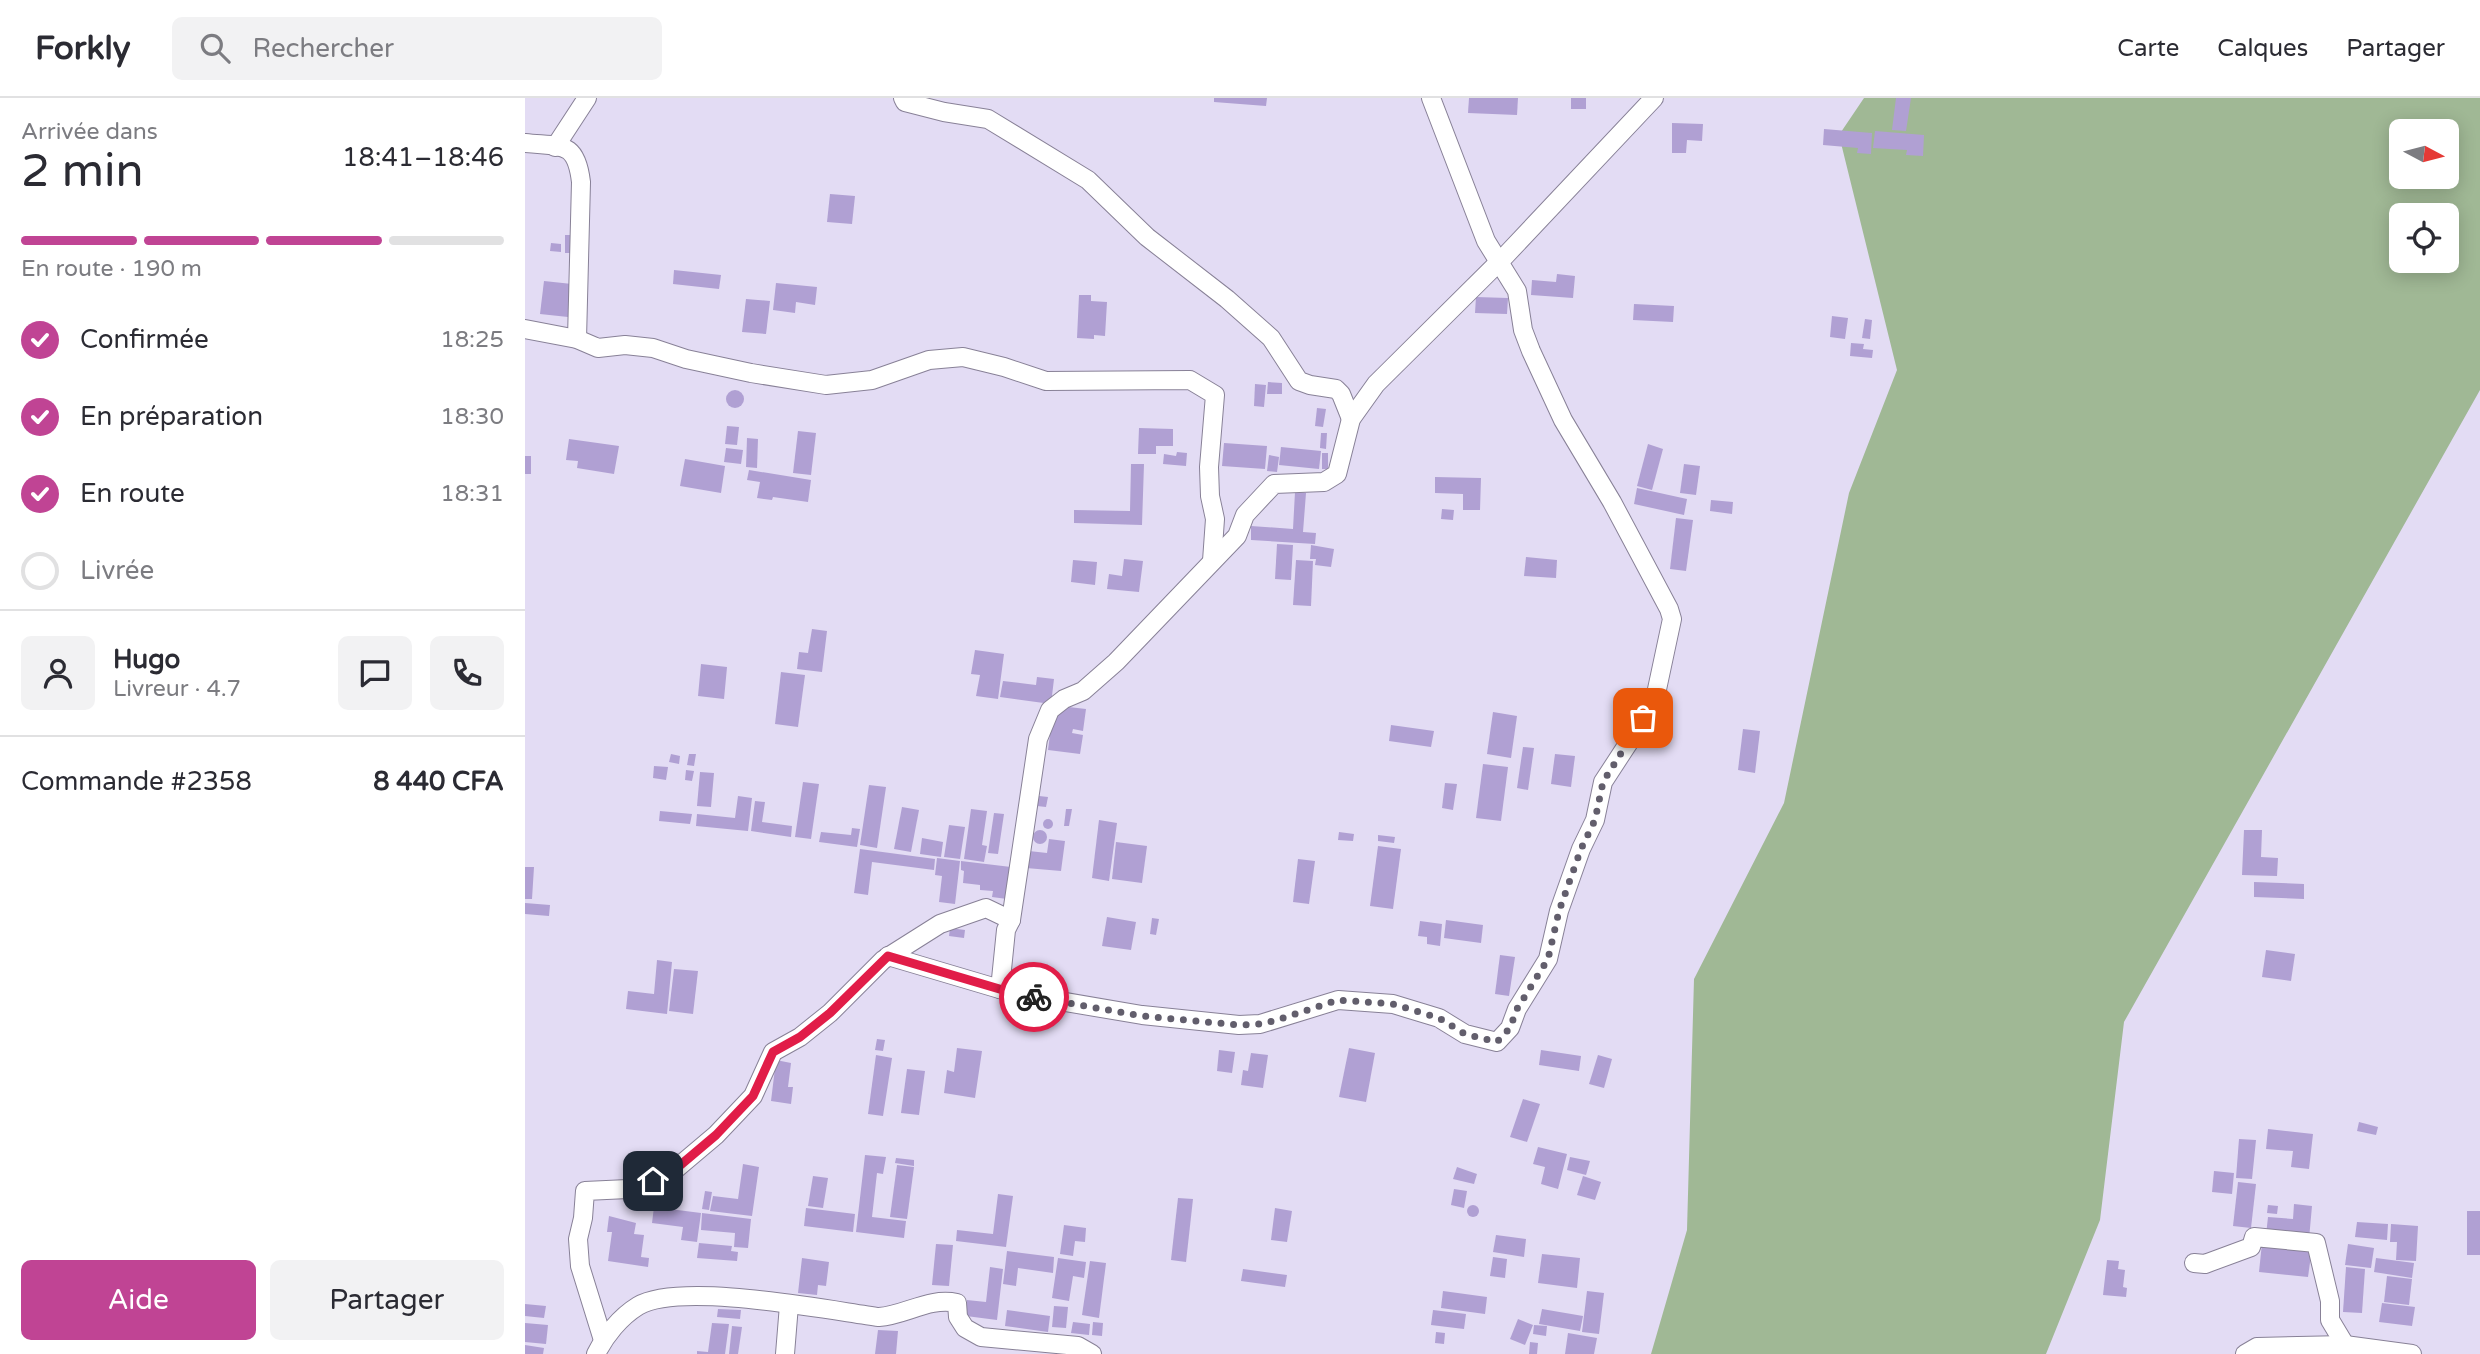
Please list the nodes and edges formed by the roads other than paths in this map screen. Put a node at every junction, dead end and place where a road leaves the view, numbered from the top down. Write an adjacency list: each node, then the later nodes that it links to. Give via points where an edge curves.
1 (587, 98): 6 (street)
2 (903, 98): 12 (street, via 944,113 988,119 1088,180 1147,237 1271,338 1299,381 1336,389)
3 (1431, 98): 7 (street)
4 (1654, 98): 8 (street)
5 (525, 144): 6 (street)
6 (555, 147): 11 (street, via 574,153 582,183)
7 (1486, 241): 8 (street); 9 (street)
8 (1499, 262): 9 (street); 16 (street, via 1517,292 1523,330 1563,420 1612,502 1672,619 1653,701 1603,782 1595,820 1559,911 1548,959 1510,1028 1497,1042 1393,1004 1338,1000 1277,1020 1239,1025 1142,1016)
9 (1477, 283): 12 (street, via 1376,384)
10 (525, 330): 11 (street)
11 (577, 340): 13 (street, via 598,348 653,348 751,373 826,385 872,380 929,360 963,357 1046,381 1190,380 1215,395 1209,467 1215,519)
12 (1351, 419): 13 (street, via 1337,474 1324,482 1273,484 1245,515 1237,536)
13 (1212, 561): 14 (street, via 1116,662 1083,691 1050,710 1038,739)
14 (1011, 920): 15 (street, via 986,908 940,924); 16 (street)
15 (888, 956): 16 (street); 19 (street, via 830,1013 773,1052 753,1096 671,1173 628,1189 585,1191 578,1239 580,1266)
16 (1000, 989)
17 (2194, 1263): 20 (street, via 2205,1264 2251,1247 2254,1237 2316,1243 2330,1320)
18 (789, 1305): 19 (street, via 713,1295 653,1300 624,1317); 21 (street); 22 (street, via 879,1317 946,1300 957,1303 965,1328 981,1337 1078,1346)
19 (599, 1347)
20 (2345, 1350): 23 (street, via 2257,1348); 24 (street)
21 (785, 1354)
22 (1092, 1354)
23 (2245, 1354)
24 (2411, 1354)

